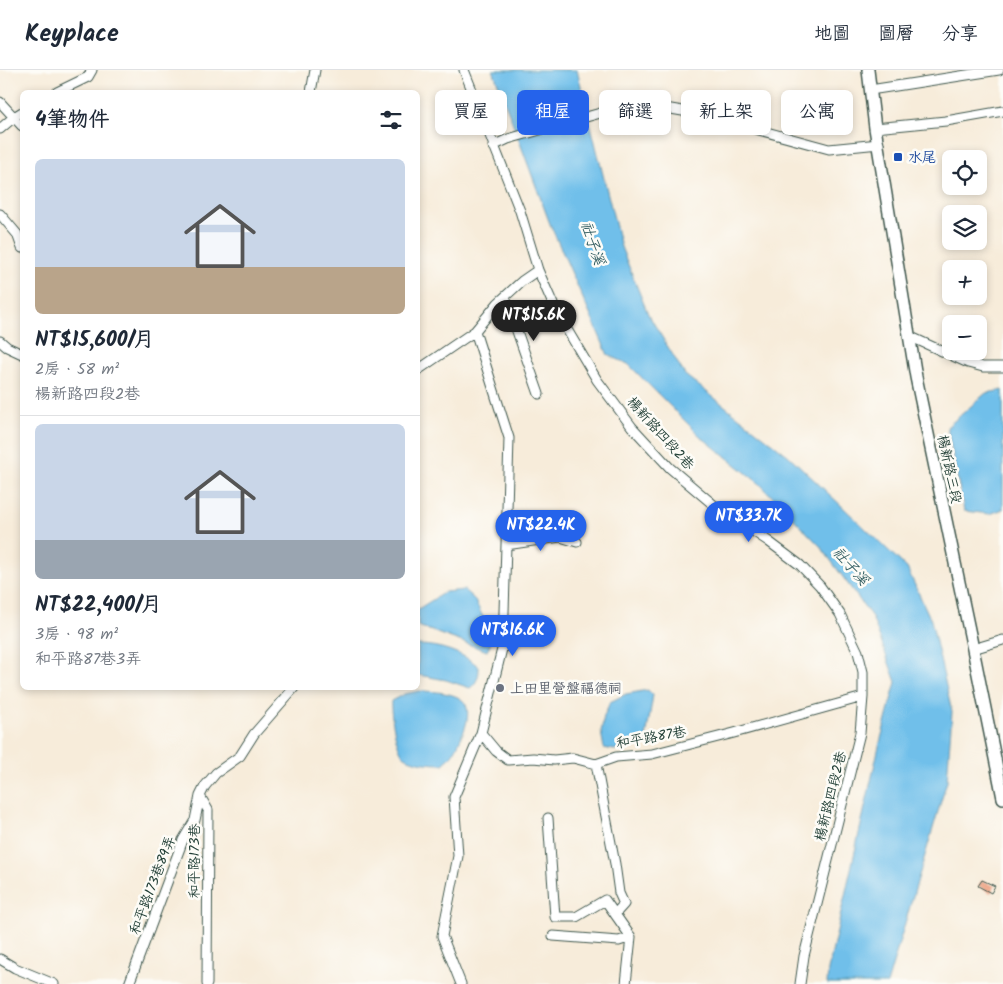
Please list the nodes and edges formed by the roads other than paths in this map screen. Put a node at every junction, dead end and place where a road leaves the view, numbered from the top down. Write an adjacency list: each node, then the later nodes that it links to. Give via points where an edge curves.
1 (92, 70): 6 (street, via 88,77)
2 (315, 70): 7 (street)
3 (464, 70): 17 (street, 楊新路四段2巷)
4 (868, 70): 8 (main road, 楊新路三段)
5 (999, 70): 8 (street)
6 (61, 90)
7 (311, 90)
8 (870, 90): 14 (main road, 楊新路三段)
9 (0, 102): 12 (street)
10 (1003, 111): 14 (street)
11 (20, 113): 12 (street)
12 (14, 117): 13 (street); 15 (street)
13 (20, 124)
14 (875, 128): 16 (main road, 楊新路三段)
15 (0, 129)
16 (879, 144): 17 (street, via 829,149 700,114 636,103); 23 (main road, 楊新路三段)
17 (493, 146): 20 (street, 楊新路四段2巷, via 520,211)
18 (0, 214): 19 (street)
19 (20, 242)
20 (538, 270): 21 (street); 34 (street, 楊新路四段2巷, via 556,311 597,380 632,427 670,468 715,506 800,565 820,586 840,614 858,652)
21 (505, 297): 22 (street); 28 (street)
22 (475, 331): 27 (street); 30 (street, via 508,438)
23 (909, 336): 26 (street, via 968,363); 32 (main road, 楊新路三段)
24 (0, 341): 25 (street)
25 (20, 353)
26 (1003, 367)
27 (420, 369)
28 (538, 394)
29 (577, 542): 30 (street, via 560,537)
30 (506, 545): 35 (street, via 503,645)
31 (1003, 640): 32 (street)
32 (974, 649): 38 (main road, 楊新路三段)
33 (292, 690): 37 (street, via 254,734 240,756 216,773)
34 (864, 697): 36 (street, 和平路87巷, via 652,754 616,757); 49 (street, 楊新路四段2巷, via 860,733 804,956)
35 (481, 733): 36 (street, via 508,760 572,758); 47 (street, via 454,797 458,856 442,936)
36 (596, 764): 40 (street, via 618,893 624,904)
37 (200, 796): 45 (street, 和平路173巷89弄, via 195,820 183,840); 46 (street, 和平路173巷, via 208,810)
38 (1003, 798)
39 (548, 818): 40 (street, via 555,916 576,917 606,900)
40 (615, 914): 42 (street)
41 (553, 936): 42 (street, via 619,942)
42 (631, 937): 48 (street)
43 (0, 959): 44 (street)
44 (54, 984)
45 (129, 984)
46 (207, 984)
47 (461, 984)
48 (626, 984)
49 (800, 984)

